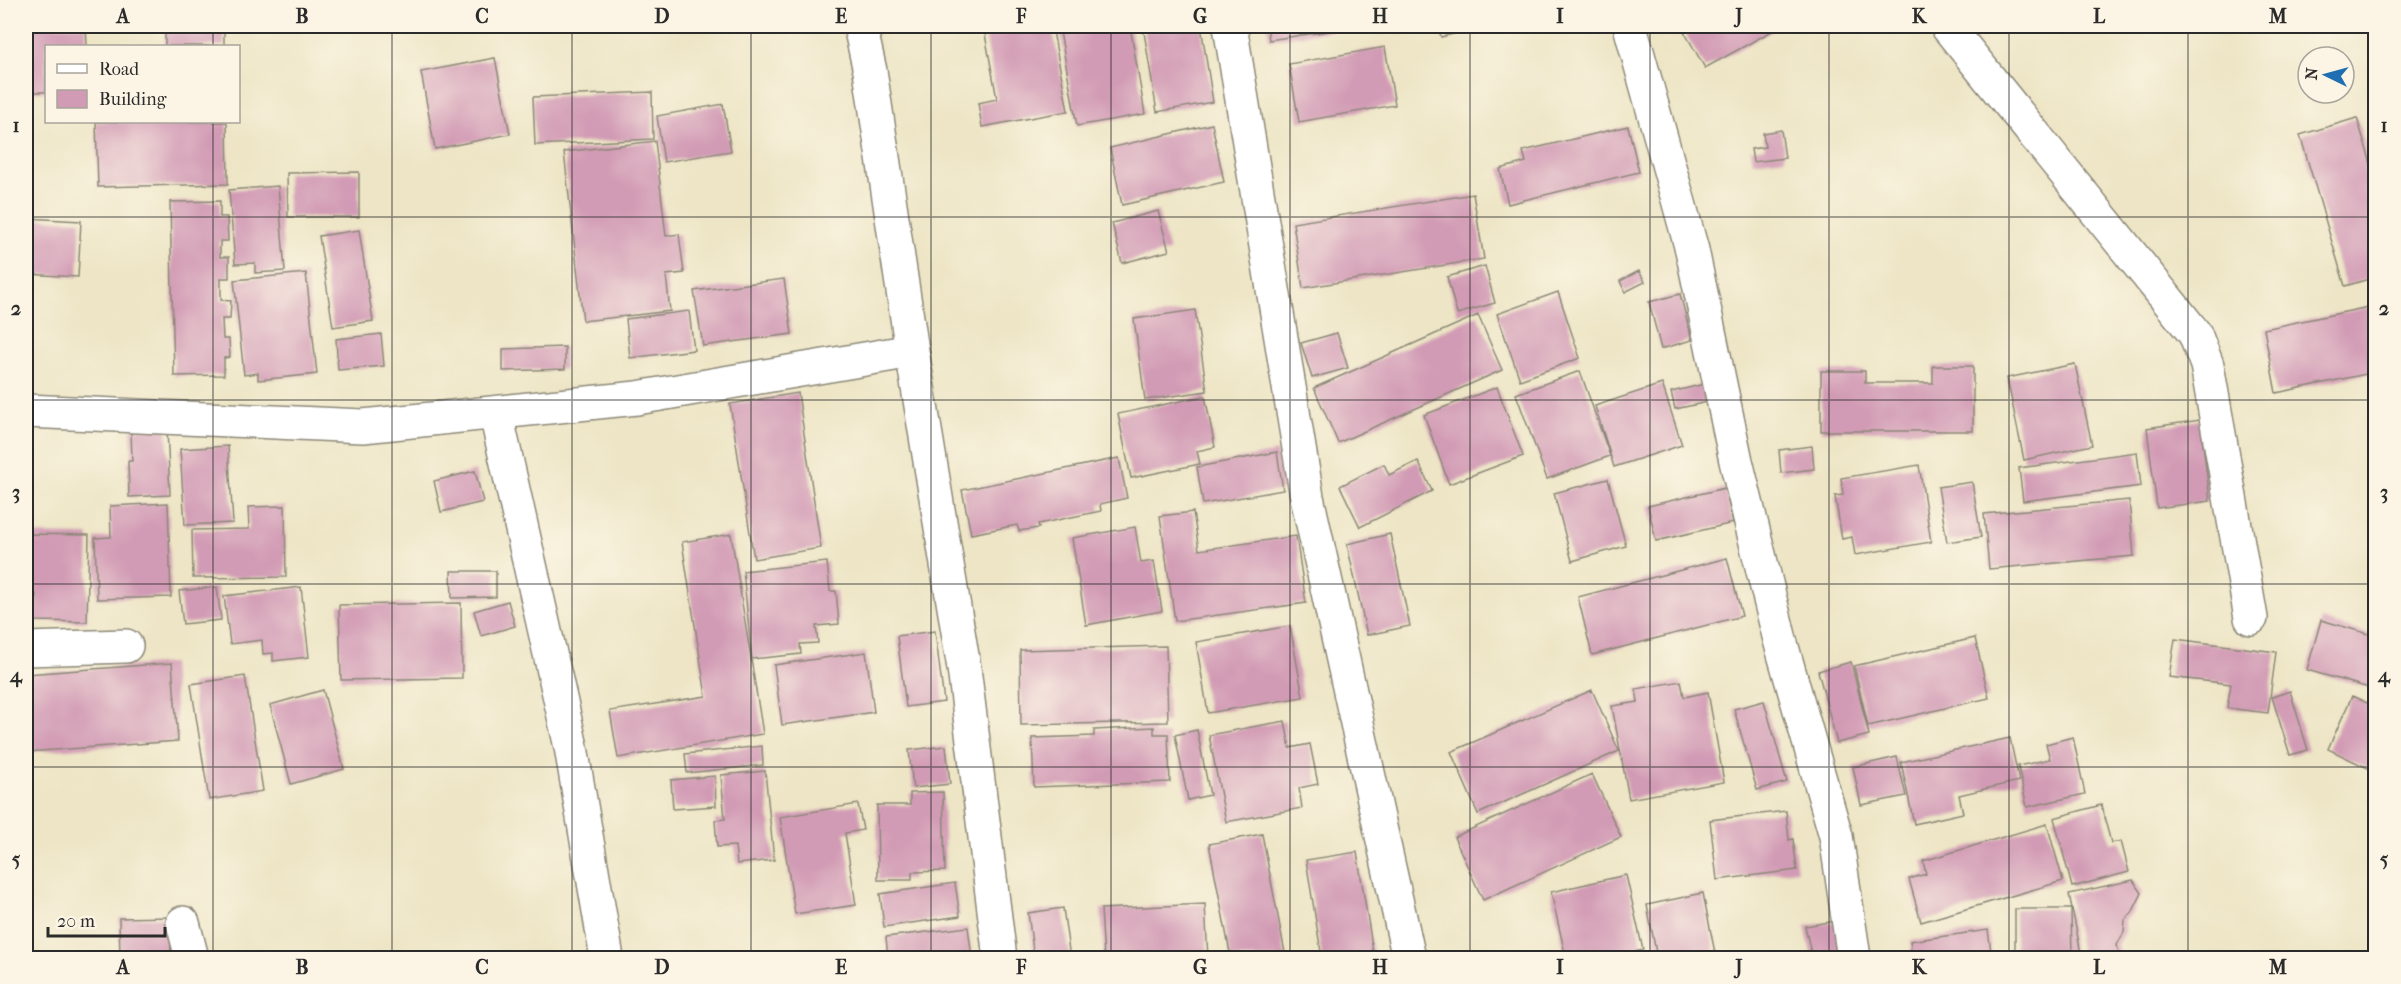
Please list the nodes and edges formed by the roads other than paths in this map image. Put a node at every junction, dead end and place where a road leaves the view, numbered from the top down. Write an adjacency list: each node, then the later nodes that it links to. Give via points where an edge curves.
1 (860, 26): 5 (street)
2 (1230, 26): 15 (street, via 1307,497)
3 (1630, 26): 16 (street, via 1692,250 1780,640 1836,836)
4 (1947, 26): 8 (street, via 2195,334 2207,365)
5 (912, 351): 7 (street, via 637,398); 14 (street, via 964,668)
6 (26, 411): 7 (street, via 363,426)
7 (496, 414): 13 (street, via 571,747)
8 (2251, 618)
9 (126, 646): 10 (street)
10 (26, 650)
11 (183, 923): 12 (street)
12 (192, 958)
13 (607, 958)
14 (1000, 958)
15 (1409, 958)
16 (1854, 958)

